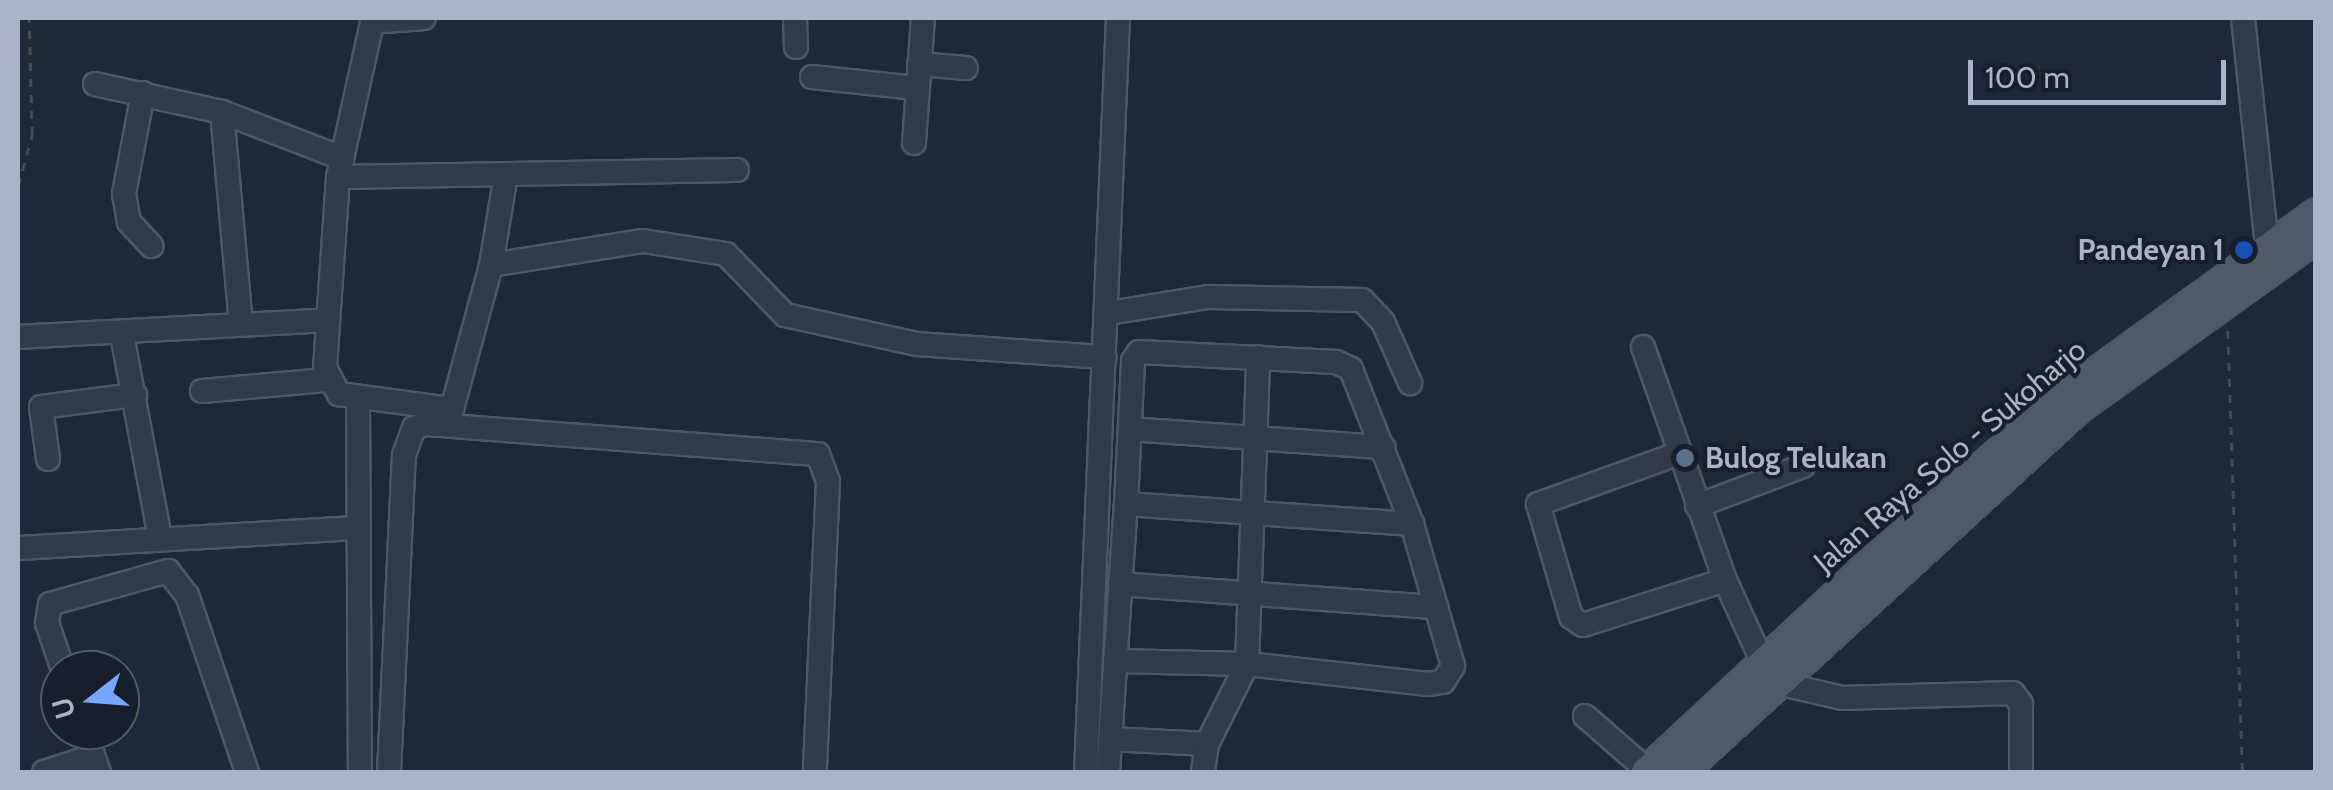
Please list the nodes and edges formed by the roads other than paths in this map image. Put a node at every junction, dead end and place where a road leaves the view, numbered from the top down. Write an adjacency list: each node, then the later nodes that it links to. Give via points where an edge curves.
1 (424, 18): 6 (street)
2 (795, 18): 7 (street)
3 (923, 18): 8 (street)
4 (1118, 18): 24 (street)
5 (2244, 18): 22 (street)
6 (372, 20): 16 (street)
7 (796, 48)
8 (918, 64): 9 (street); 12 (street)
9 (966, 68)
10 (812, 77): 12 (street)
11 (95, 84): 13 (street)
12 (916, 88): 15 (street)
13 (143, 93): 14 (street); 21 (street, via 124,194 129,222)
14 (222, 112): 16 (street); 26 (street)
15 (914, 142)
16 (340, 168): 18 (street); 25 (street)
17 (737, 170): 18 (street)
18 (506, 174): 23 (street)
19 (2316, 213): 22 (main road, Jalan Raya Solo - Sukoharjo)
20 (2316, 238): 57 (main road, Jalan Raya Solo - Sukoharjo, via 2078,409)
21 (151, 246)
22 (2268, 247): 57 (main road, Jalan Raya Solo - Sukoharjo, via 2065,395)
23 (491, 265): 30 (street, via 670,242 726,254 785,315 909,343); 36 (street, via 456,407)
24 (1109, 312): 30 (street); 33 (street, via 1208,297 1362,300 1383,322)
25 (328, 320): 26 (street); 32 (street)
26 (240, 324): 27 (street)
27 (122, 334): 28 (street); 35 (street)
28 (18, 337)
29 (1644, 347): 40 (street)
30 (1106, 357): 67 (street)
31 (1258, 358): 37 (street, via 1138,352); 38 (street); 39 (street, via 1347,366)
32 (326, 380): 34 (street); 36 (street)
33 (1410, 383)
34 (202, 390)
35 (135, 396): 41 (street, via 42,406); 48 (street)
36 (358, 402): 47 (street)
37 (1130, 429): 38 (street); 43 (street)
38 (1254, 436): 39 (street); 45 (street)
39 (1382, 447): 46 (street)
40 (1680, 454): 44 (street); 50 (street, via 1538,504 1571,617 1584,625)
41 (48, 459)
42 (1804, 466): 44 (street)
43 (1126, 504): 45 (street); 51 (street)
44 (1698, 506): 50 (street)
45 (1251, 514): 46 (street); 52 (street)
46 (1412, 524): 53 (street)
47 (357, 528): 48 (street); 64 (street)
48 (160, 538): 49 (street)
49 (18, 548)
50 (1725, 580): 57 (street)
51 (1120, 584): 52 (street); 55 (street)
52 (1249, 591): 53 (street); 56 (street)
53 (1436, 606): 56 (street, via 1453,666 1444,682)
54 (56, 650): 63 (street, via 46,623 50,604 168,571 187,595)
55 (1115, 660): 56 (street); 59 (street)
56 (1247, 664): 60 (street)
57 (1773, 674): 70 (main road, Jalan Raya Solo - Sukoharjo); 71 (main road, Jalan Raya Solo - Sukoharjo); 72 (street, via 1842,698 2013,693 2021,704)
58 (1585, 716): 70 (street)
59 (1110, 739): 60 (street); 68 (street)
60 (1207, 744): 69 (street)
61 (96, 764): 62 (street)
62 (44, 772)
63 (247, 772)
64 (360, 772)
65 (389, 772): 66 (street, via 404,455 414,428 425,424 818,454 828,481)
66 (815, 772)
67 (1086, 772)
68 (1108, 772)
69 (1210, 772)
70 (1647, 772)
71 (1682, 772)
72 (2021, 772)

